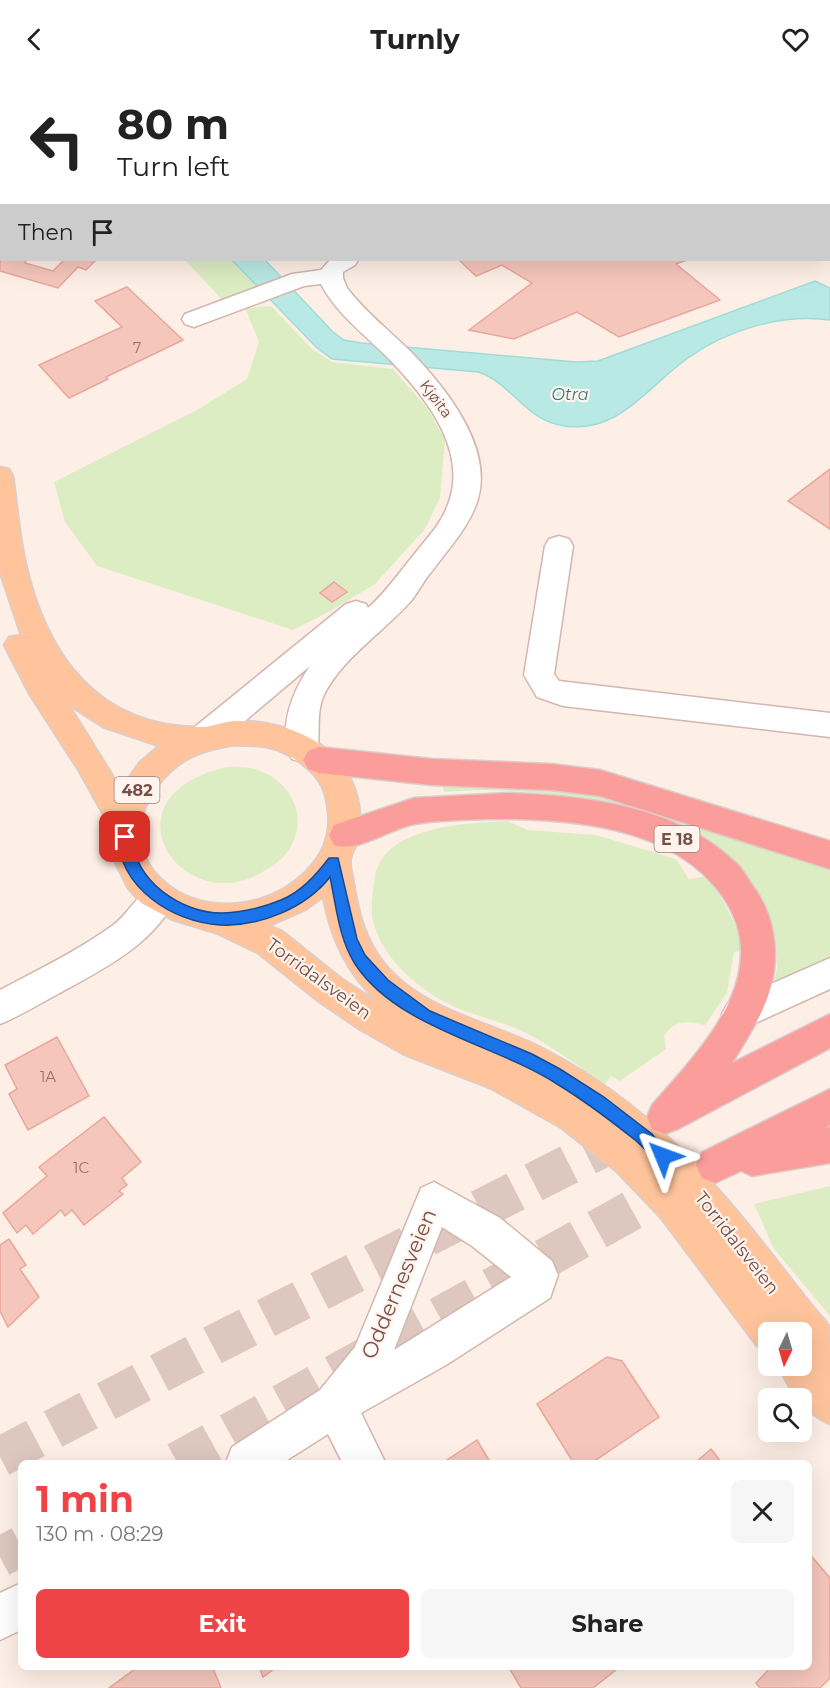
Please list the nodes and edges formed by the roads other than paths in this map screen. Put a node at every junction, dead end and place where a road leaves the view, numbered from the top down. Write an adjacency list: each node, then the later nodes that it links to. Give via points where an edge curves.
1 (338, 268): 2 (street); 5 (street, Kjøita, via 333,284 346,303 411,368 452,418 467,471 466,493 454,522)
2 (194, 319)
3 (0, 476): 8 (main road, 482, via 7,538 23,603 41,644 68,686 94,708 137,729 175,739)
4 (560, 546): 7 (street, via 539,675 548,689 563,694)
5 (420, 565): 8 (street, Kjøita, via 390,584); 9 (street, Kjøita, via 402,592 344,649 308,695 302,714)
6 (0, 596): 10 (main road, 482, via 36,678)
7 (830, 724)
8 (202, 739): 9 (main road, 482, via 266,735); 10 (main road, 482, via 174,753 150,772 132,796)
9 (311, 755): 11 (main road, 482, via 337,781 346,807); 12 (highway, E 18, via 432,772 600,783)
10 (124, 823): 13 (main road, 482, via 126,851 137,876)
11 (339, 848): 14 (main road, 482, via 317,883 288,904 255,916); 17 (highway, E 18, via 420,810 495,806 570,809 664,832 693,847 719,868 739,888 752,915 759,942 751,996); 22 (main road, Torridalsveien / 482, via 350,939 360,960 383,985 425,1016 555,1074 599,1102 646,1140 695,1188)
12 (830, 855)
13 (159, 898): 14 (main road, 482, via 187,912); 16 (street, via 129,933 104,952)
14 (220, 919): 21 (main road, Torridalsveien / 482, via 270,942 371,1018 416,1042 503,1077 573,1115 628,1158 674,1205)
15 (830, 973): 17 (street)
16 (0, 1008)
17 (740, 1014): 18 (highway, E 18, via 715,1058 664,1117)
18 (830, 1030)
19 (830, 1106): 20 (highway, via 715,1165)
20 (830, 1145)
21 (763, 1322)
22 (830, 1358)
23 (807, 1376): 24 (main road)
24 (830, 1403)
25 (335, 1405): 25 (street, Oddernesveien, via 432,1351 536,1284 538,1275 486,1232 434,1201 369,1361); 26 (street, Oddernesveien); 27 (street)
26 (250, 1460)
27 (363, 1460)
28 (18, 1607): 29 (street)
29 (0, 1618)

